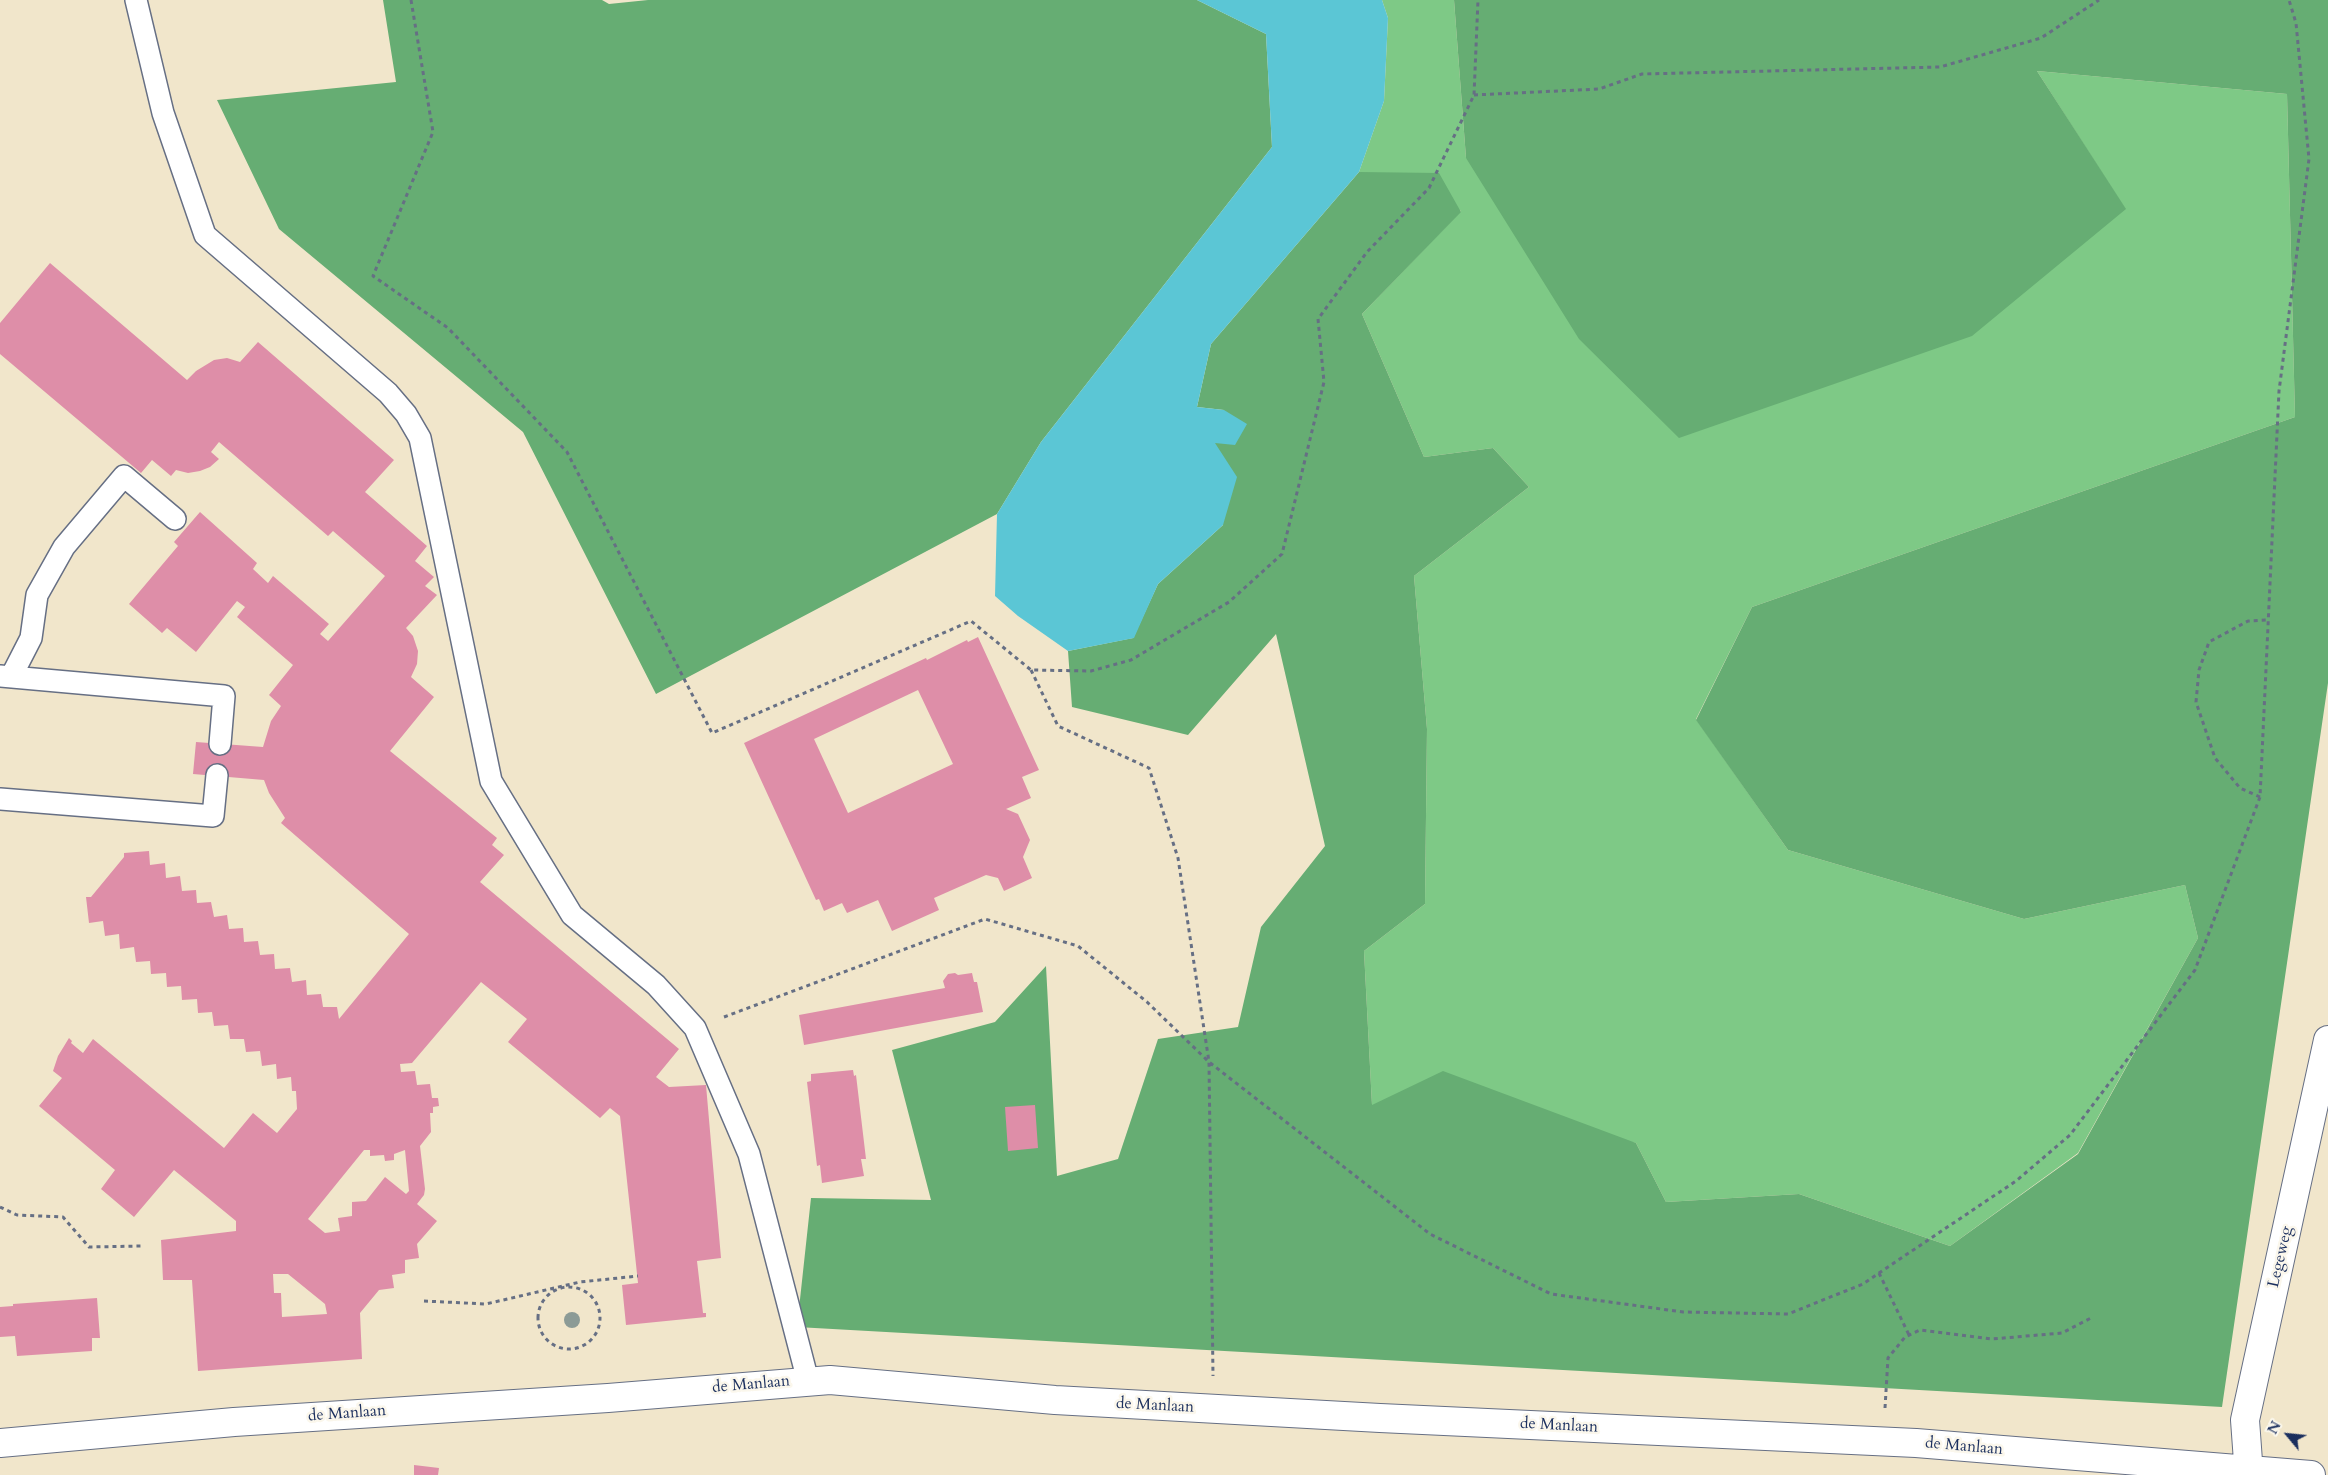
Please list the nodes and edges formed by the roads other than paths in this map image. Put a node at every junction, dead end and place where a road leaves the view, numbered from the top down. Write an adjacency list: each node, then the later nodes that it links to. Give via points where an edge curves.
1 (136, 0): 8 (lane, via 163,113 205,235 388,393 420,438 491,781 572,915 656,985 695,1028 748,1154)
2 (175, 519): 3 (lane, via 124,476 64,547 37,595 31,638)
3 (6, 677): 4 (lane, via 224,696)
4 (220, 744)
5 (217, 775): 6 (lane, via 213,816)
6 (0, 799)
7 (2328, 1040): 10 (street, Legeweg, via 2245,1420)
8 (808, 1381): 9 (street, de Manlaan, via 608,1398 234,1422); 10 (street, de Manlaan, via 830,1380 1055,1400 1213,1409 1883,1441)
9 (0, 1443)
10 (2249, 1473): 11 (street, de Manlaan)
11 (2311, 1475)

